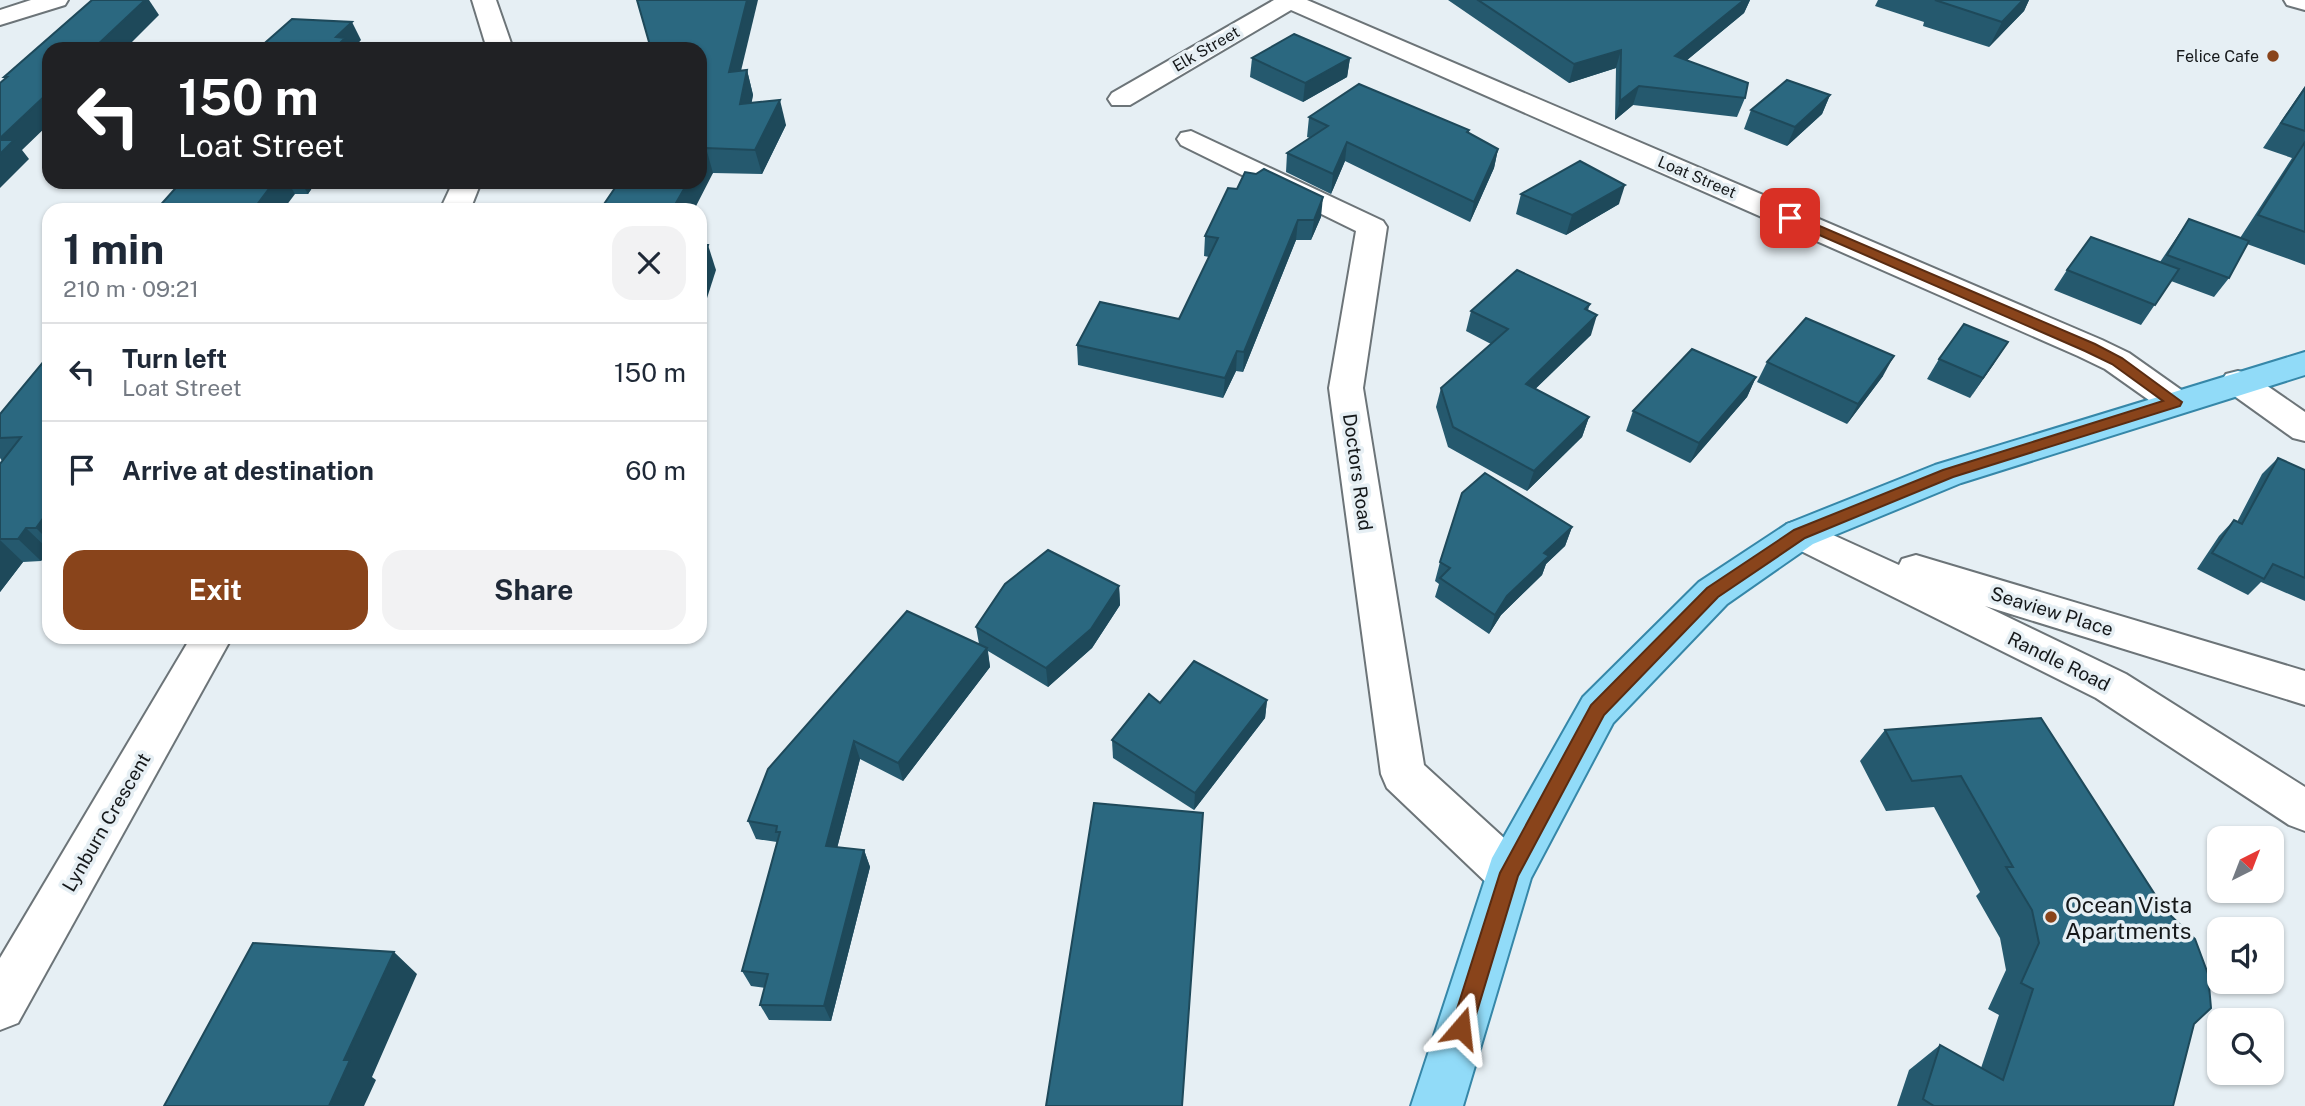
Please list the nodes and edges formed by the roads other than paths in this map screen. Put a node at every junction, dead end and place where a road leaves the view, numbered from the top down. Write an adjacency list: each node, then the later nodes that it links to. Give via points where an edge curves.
1 (56, 0): 6 (street)
2 (484, 0): 7 (street)
3 (1290, 0): 8 (street, Elk Street); 12 (street, Loat Street, via 2090,348)
4 (2296, 0): 5 (street)
5 (2305, 2)
6 (0, 18)
7 (498, 42)
8 (1121, 99)
9 (1191, 139): 18 (street, Doctors Road, via 1372,227 1346,388 1403,774)
10 (2305, 363): 11 (main road)
11 (2238, 382): 12 (main road); 13 (street)
12 (2175, 402): 14 (main road, via 1948,474)
13 (2305, 429)
14 (1800, 534): 16 (street, Seaview Place); 17 (street, Randle Road, via 2111,686); 18 (main road, via 1713,593 1598,710)
15 (208, 644): 19 (street, Lynburn Crescent)
16 (2305, 688)
17 (2305, 811)
18 (1509, 873): 20 (main road)
19 (0, 1005)
20 (1437, 1106)

